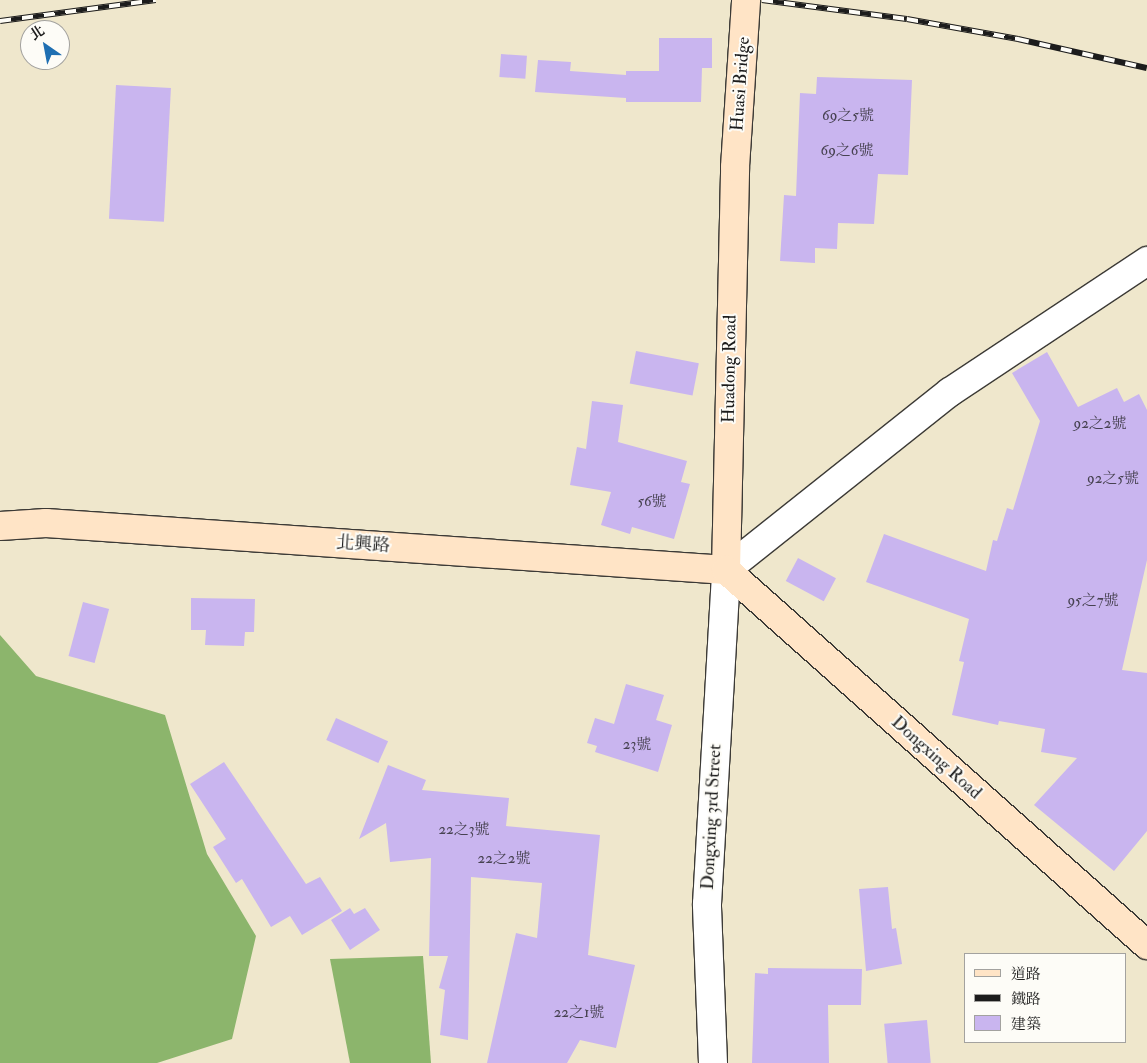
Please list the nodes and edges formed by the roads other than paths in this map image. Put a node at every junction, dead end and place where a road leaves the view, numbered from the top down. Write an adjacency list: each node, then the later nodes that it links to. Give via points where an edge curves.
1 (746, 0): 2 (street, Huasi Bridge)
2 (735, 167): 5 (street, Huadong Road)
3 (1147, 261): 5 (street, via 950,392)
4 (0, 526): 5 (street, 北興路, via 46,523)
5 (726, 570): 6 (street, Dongxing Road); 7 (street, Dongxing 3rd Street, via 707,904)
6 (1147, 945)
7 (713, 1063)

